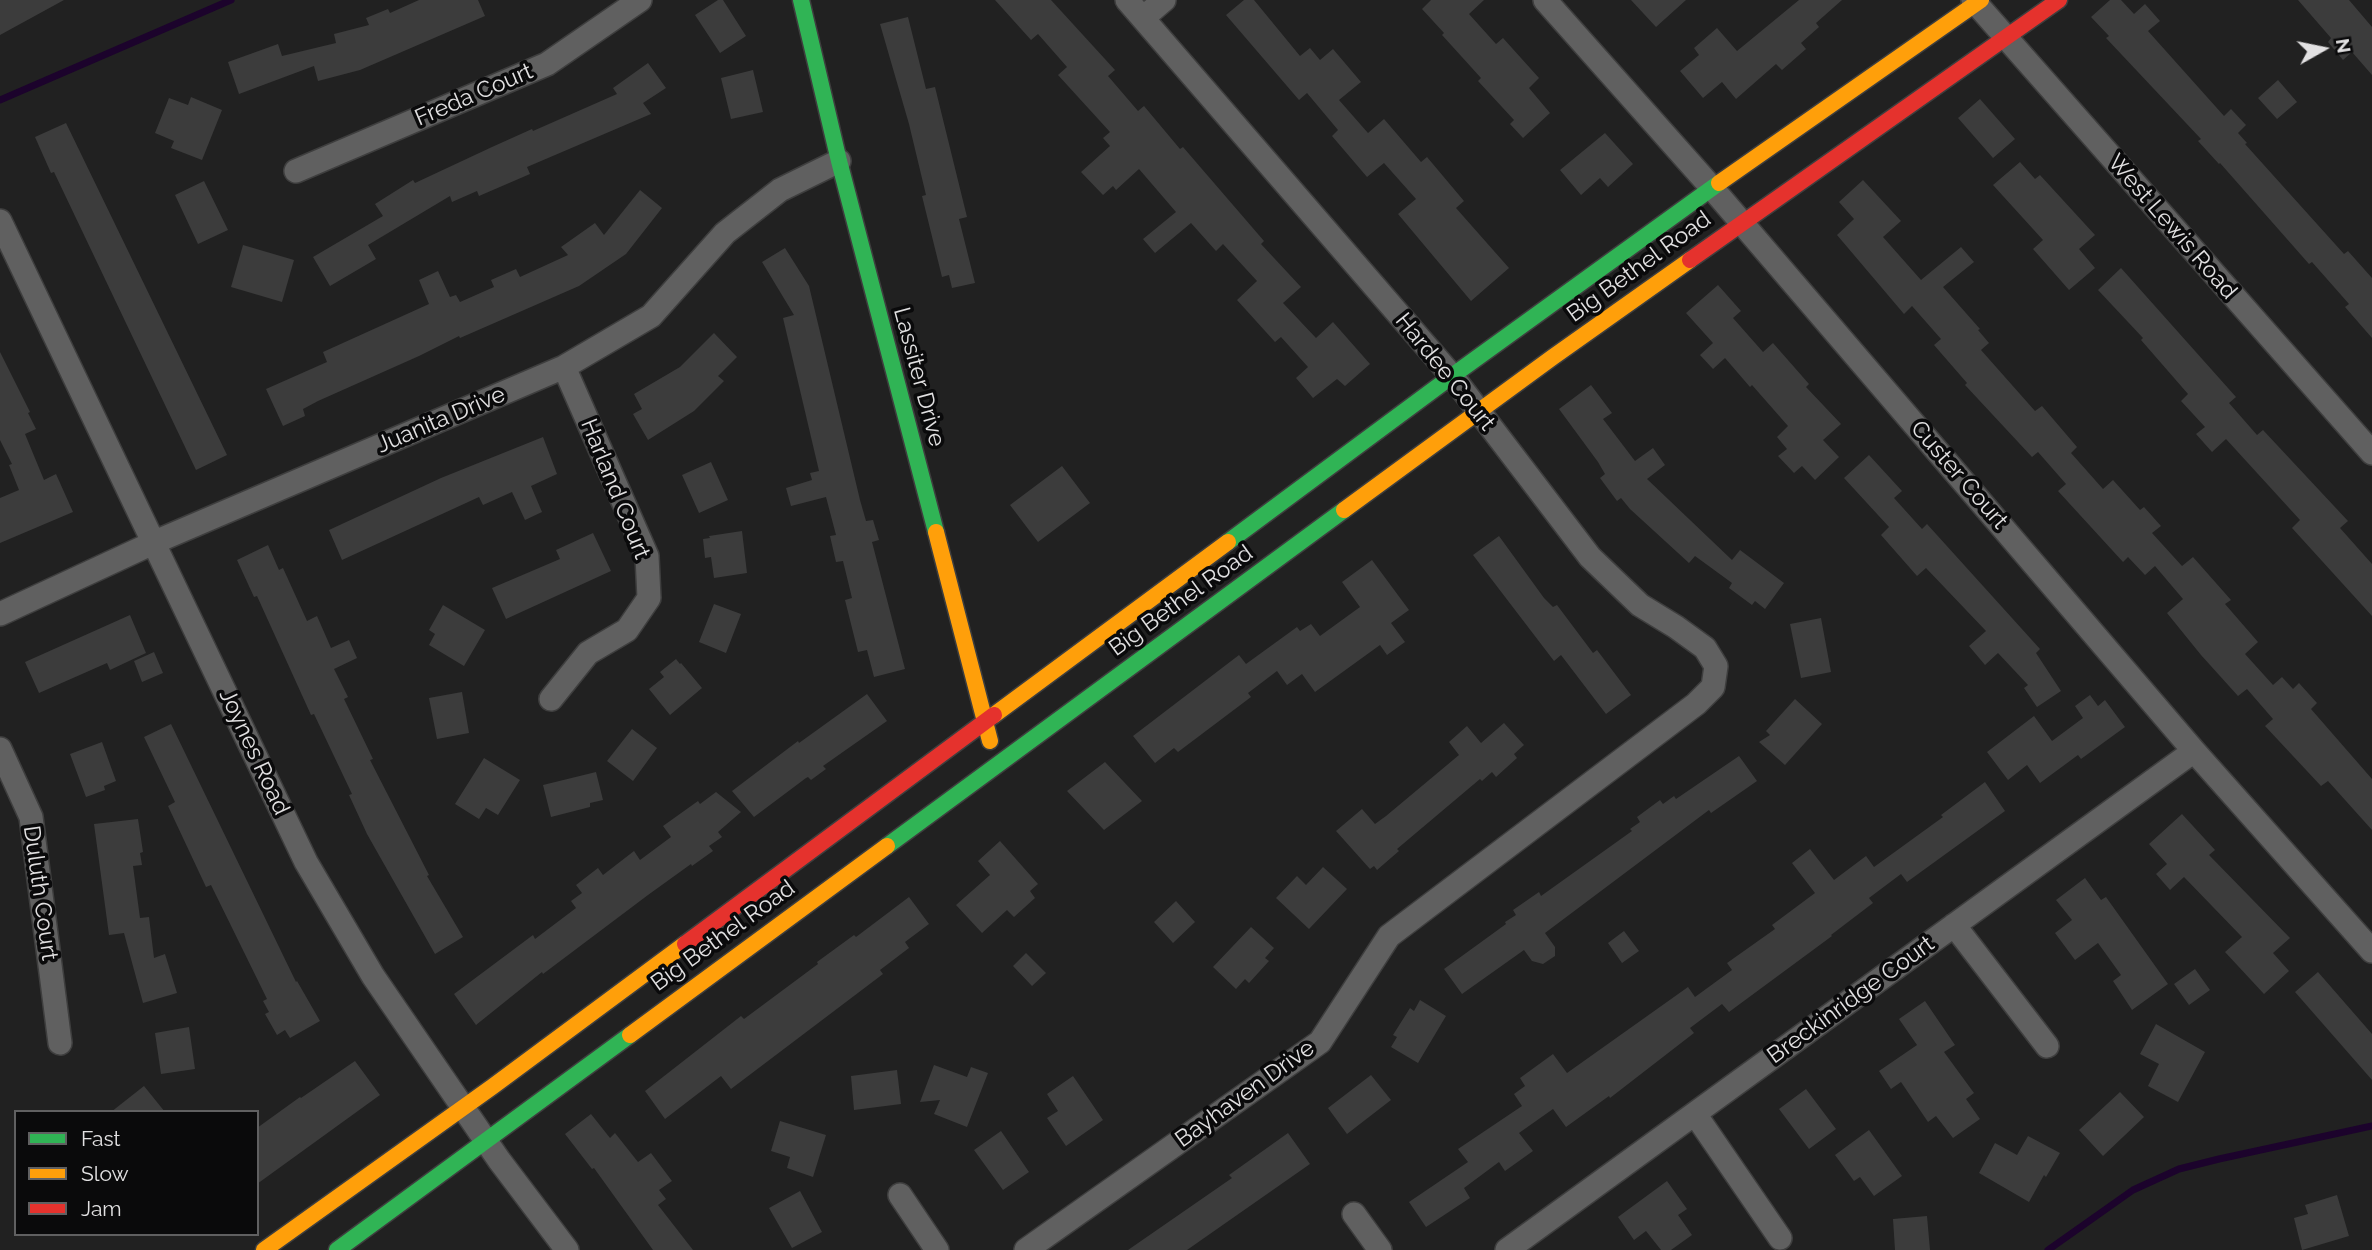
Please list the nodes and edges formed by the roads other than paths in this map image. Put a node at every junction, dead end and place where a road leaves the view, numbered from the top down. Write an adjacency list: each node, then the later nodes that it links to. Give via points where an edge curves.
1 (640, 0): 11 (street, Freda Court, via 547,64)
2 (801, 0): 10 (main road, Lassiter Drive)
3 (1127, 0): 8 (street, Hardee Court)
4 (1164, 0): 8 (street)
5 (1545, 0): 12 (street, Custer Court)
6 (2059, 0): 9 (main road, Big Bethel Road)
7 (1976, 1): 9 (street, West Lewis Road); 12 (main road, Big Bethel Road)
8 (1143, 18): 16 (street, Hardee Court)
9 (2005, 37): 14 (main road, Big Bethel Road); 18 (street, West Lewis Road)
10 (839, 161): 15 (street, Juanita Drive, via 780,190 725,233 651,316); 22 (main road, Lassiter Drive)
11 (296, 171)
12 (1712, 188): 14 (street, Custer Court); 16 (main road, Big Bethel Road)
13 (0, 220): 19 (street, Joynes Road)
14 (1742, 222): 17 (main road, Big Bethel Road); 25 (street, Custer Court)
15 (564, 367): 19 (street, Juanita Drive); 21 (street, Harland Court, via 647,556 649,598 626,630 589,653)
16 (1452, 376): 17 (street, Hardee Court); 22 (main road, Big Bethel Road)
17 (1479, 411): 23 (street, Hardee Court, via 1590,557 1640,606 1705,648 1716,666 1713,687); 26 (main road, Big Bethel Road)
18 (2372, 453)
19 (155, 542): 20 (street, Juanita Drive); 31 (street, Joynes Road, via 306,862 373,976)
20 (0, 614)
21 (551, 699)
22 (985, 723): 26 (main road, Lassiter Drive); 31 (main road, Big Bethel Road)
23 (1664, 729): 41 (street, Bayhaven Drive, via 1389,936 1320,1042)
24 (0, 749): 29 (street, Duluth Court, via 31,817)
25 (2194, 751): 27 (street, Breckinridge Court); 28 (street, Custer Court)
26 (996, 765): 33 (main road, Big Bethel Road)
27 (1954, 925): 30 (street); 32 (street, Breckinridge Court)
28 (2372, 951)
29 (60, 1043)
30 (2048, 1046)
31 (463, 1108): 33 (street, Joynes Road); 37 (main road, Big Bethel Road)
32 (1695, 1114): 36 (street); 43 (street, Breckinridge Court)
33 (485, 1140): 38 (main road, Big Bethel Road); 39 (street, Joynes Road)
34 (900, 1195): 40 (street)
35 (1354, 1214): 42 (street)
36 (1780, 1238)
37 (264, 1250)
38 (337, 1250)
39 (567, 1250)
40 (937, 1250)
41 (1026, 1250)
42 (1380, 1250)
43 (1507, 1250)

